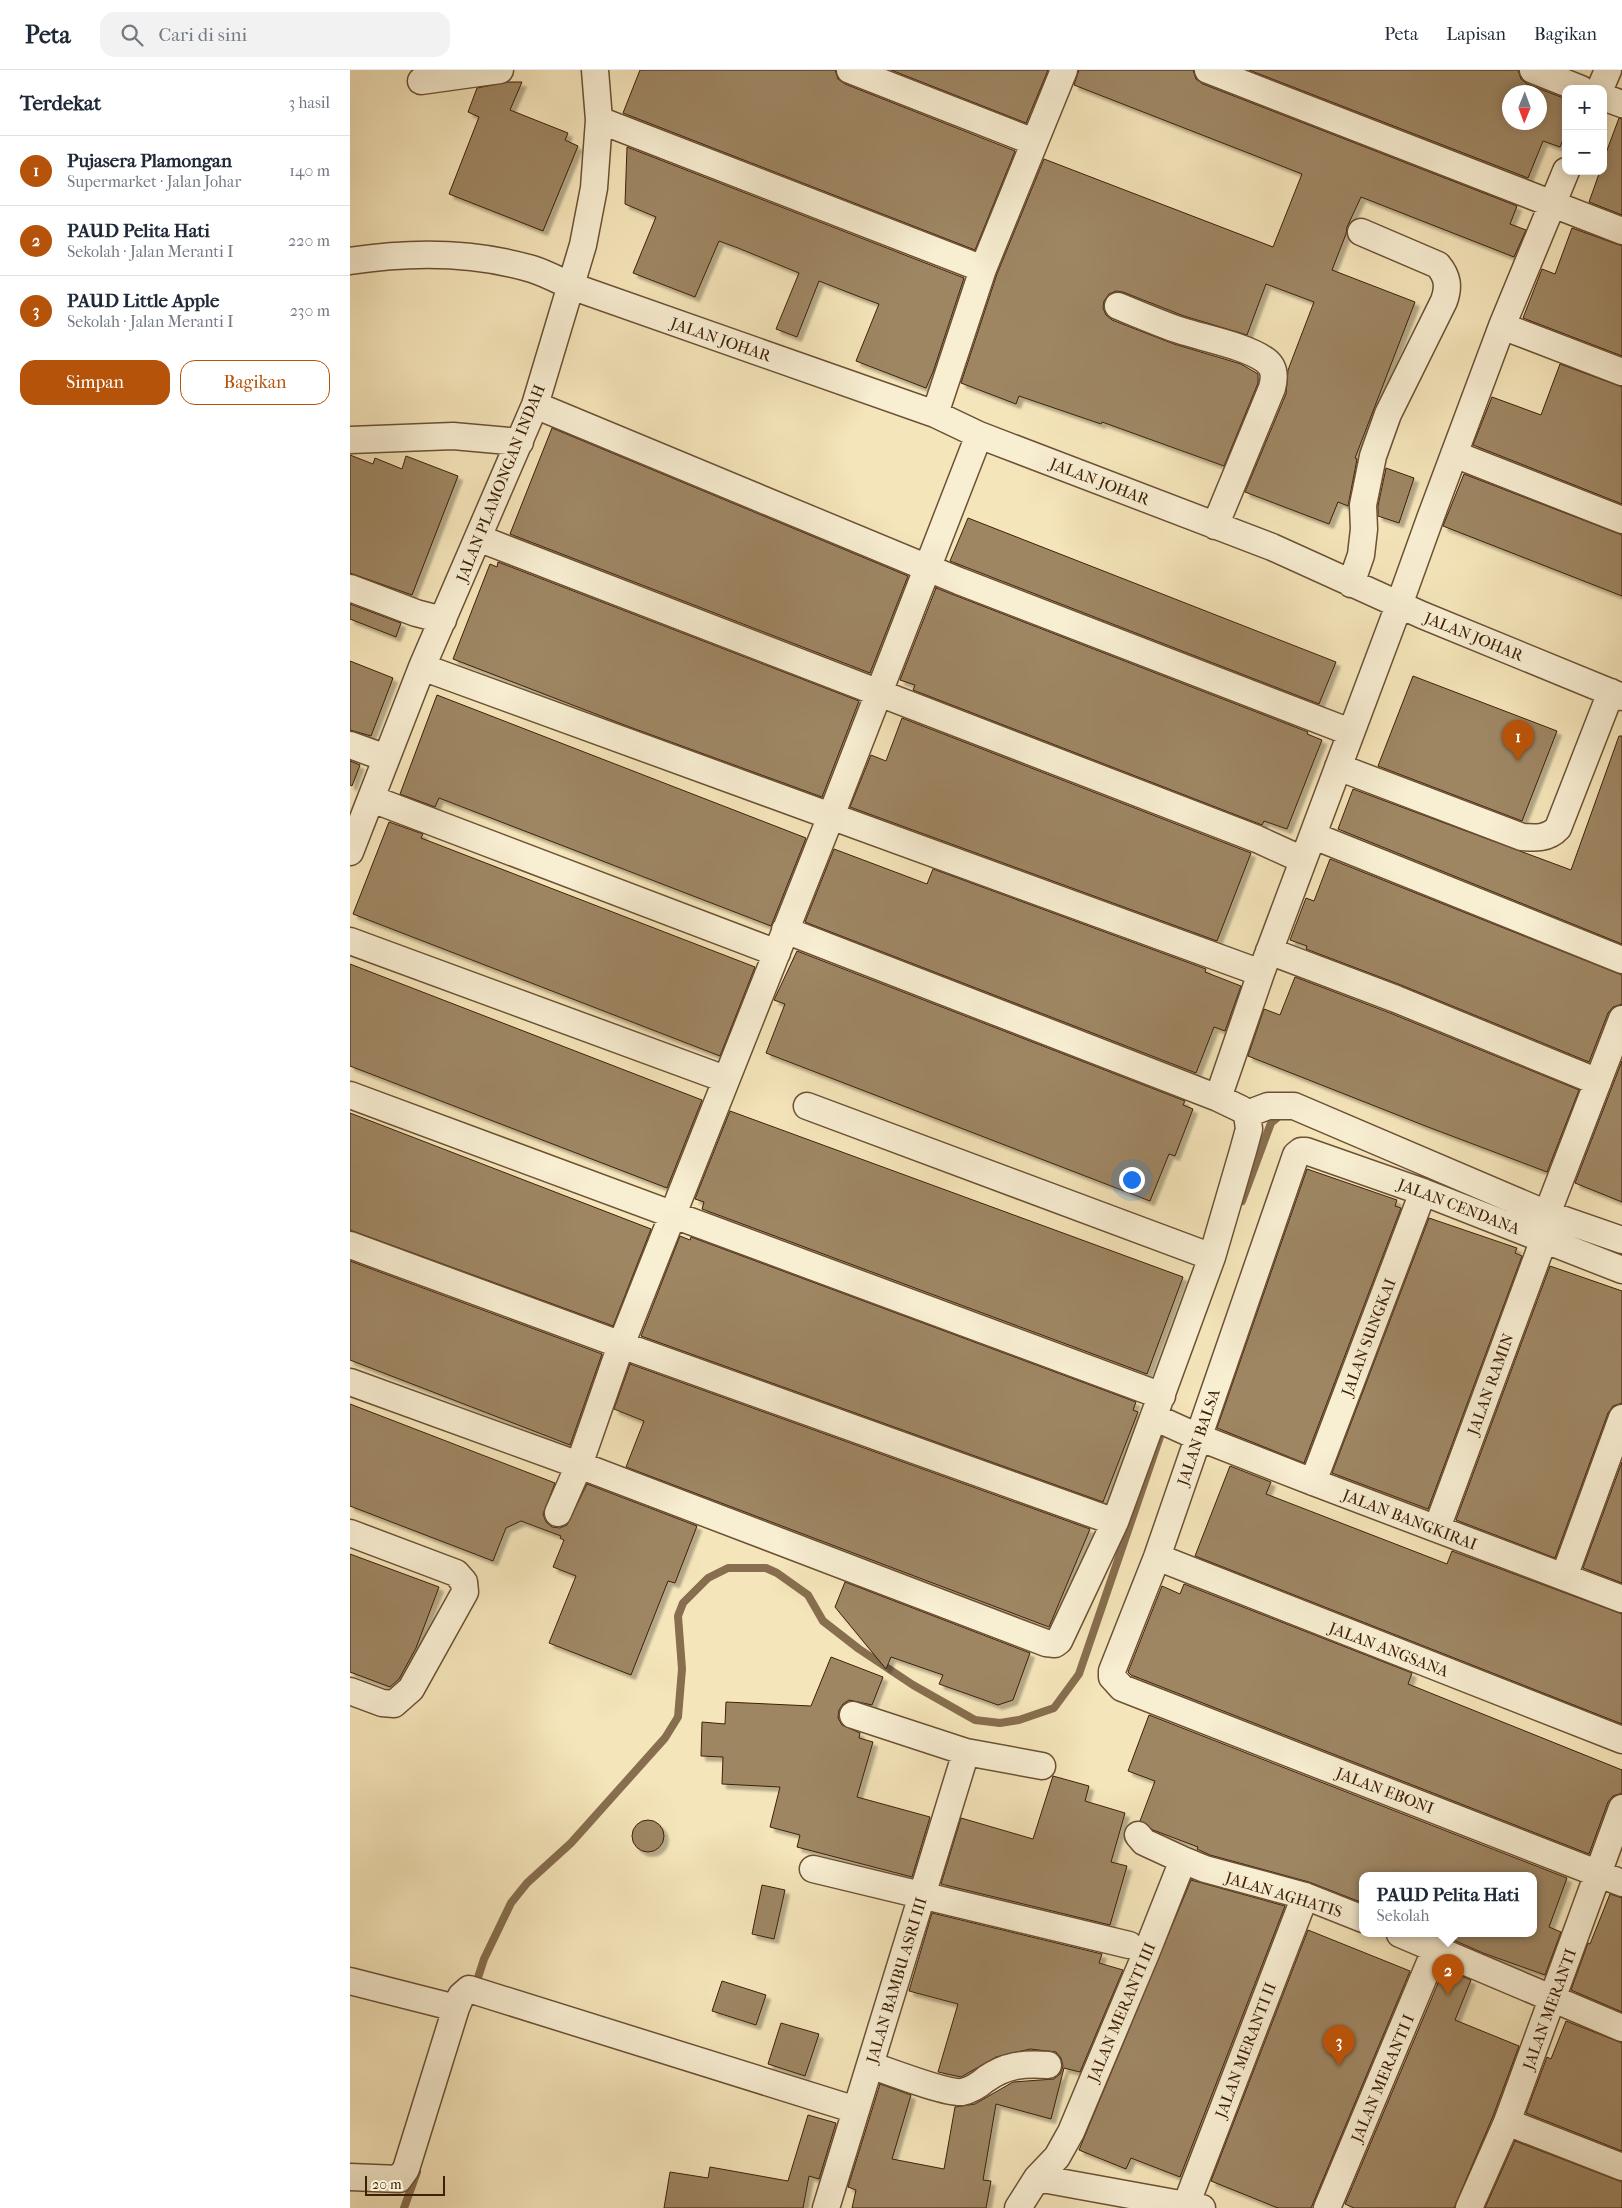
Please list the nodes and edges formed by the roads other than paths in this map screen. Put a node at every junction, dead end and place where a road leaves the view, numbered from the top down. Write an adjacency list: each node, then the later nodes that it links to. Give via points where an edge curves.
1 (500, 70): 8 (street)
2 (595, 70): 13 (street, JALAN PLAMONGAN INDAH)
3 (850, 70): 14 (street)
4 (1064, 70): 14 (street)
5 (1208, 70): 16 (street)
6 (1533, 70): 9 (street)
7 (1608, 70): 10 (street)
8 (421, 81)
9 (1572, 85)
10 (1602, 85)
11 (1607, 98): 12 (street)
12 (1622, 104)
13 (599, 120): 20 (street); 21 (street, JALAN PLAMONGAN INDAH, via 594,188)
14 (1034, 142): 20 (street)
15 (1564, 175): 16 (street)
16 (1551, 205): 17 (street); 23 (street)
17 (1622, 231)
18 (1362, 232): 35 (street, via 1438,264 1448,287 1388,414 1373,456 1363,505 1361,555)
19 (350, 261): 21 (street, JALAN JOHAR, via 384,256 481,258 532,270)
20 (983, 268): 26 (street)
21 (571, 286): 25 (street, JALAN PLAMONGAN INDAH); 26 (street, JALAN JOHAR)
22 (1118, 306): 32 (street, via 1178,330 1248,352 1266,360 1272,367 1272,388)
23 (1502, 326): 24 (street); 30 (street)
24 (1622, 372)
25 (535, 405): 29 (street, JALAN PLAMONGAN INDAH); 34 (street)
26 (935, 414): 27 (street, JALAN JOHAR)
27 (979, 435): 32 (street, JALAN JOHAR); 34 (street)
28 (350, 440): 29 (street, via 453,436)
29 (520, 442): 33 (street, JALAN PLAMONGAN INDAH)
30 (1454, 454): 31 (street); 37 (street)
31 (1622, 520)
32 (1216, 526): 35 (street, JALAN JOHAR, via 1272,547)
33 (478, 538): 38 (street, JALAN PLAMONGAN INDAH); 40 (street)
34 (929, 568): 40 (street); 42 (street)
35 (1351, 584): 37 (street, JALAN JOHAR)
36 (350, 588): 38 (street)
37 (1403, 594): 41 (street, JALAN JOHAR); 42 (street)
38 (443, 620): 39 (street, JALAN PLAMONGAN INDAH)
39 (422, 667): 44 (street, JALAN PLAMONGAN INDAH); 47 (street)
40 (878, 693): 47 (street); 50 (street, via 1257,839)
41 (1617, 695): 45 (street, via 1558,828 1545,837 1522,837)
42 (1350, 732): 45 (street)
43 (350, 745): 44 (street)
44 (386, 758): 46 (street, JALAN PLAMONGAN INDAH)
45 (1338, 767): 48 (street)
46 (372, 799): 49 (street, JALAN PLAMONGAN INDAH); 52 (street)
47 (831, 816): 52 (street); 54 (street)
48 (1314, 836): 50 (street); 53 (street)
49 (350, 852)
50 (1303, 860): 54 (street)
51 (350, 941): 56 (street)
52 (781, 941): 56 (street); 59 (street)
53 (1622, 960)
54 (1265, 962): 57 (street, via 1396,999); 59 (street)
55 (1622, 1019): 57 (street, JALAN RAMIN)
56 (725, 1079): 64 (street)
57 (1598, 1082): 65 (street, JALAN RAMIN)
58 (350, 1095): 64 (street, JALAN BANGKIRAI)
59 (1218, 1098): 61 (street)
60 (807, 1106): 68 (street)
61 (1248, 1114): 65 (street, via 1268,1106 1294,1106); 68 (street, via 1243,1151)
62 (1296, 1155): 63 (street, JALAN CENDANA, via 1306,1151); 74 (street, JALAN BALSA)
63 (1423, 1192): 65 (street, JALAN CENDANA); 76 (street, JALAN SUNGKAI)
64 (672, 1214): 70 (street); 72 (street, JALAN BANGKIRAI)
65 (1546, 1226): 66 (street); 69 (street, JALAN CENDANA); 79 (street, JALAN RAMIN)
66 (1622, 1240)
67 (350, 1245): 70 (street)
68 (1212, 1257): 72 (street)
69 (1622, 1270)
70 (621, 1344): 75 (street); 78 (street)
71 (350, 1382): 75 (street)
72 (1159, 1411): 74 (street, JALAN BANGKIRAI); 78 (street)
73 (1622, 1418): 82 (street)
74 (1194, 1435): 76 (street, JALAN BANGKIRAI); 81 (street, JALAN BALSA)
75 (579, 1465): 77 (street); 78 (street, via 1051,1645 1059,1641)
76 (1313, 1482): 79 (street, JALAN BANGKIRAI)
77 (558, 1513)
78 (1115, 1522)
79 (1437, 1528): 82 (street, JALAN BANGKIRAI)
80 (350, 1533): 84 (street, via 456,1574 464,1582 465,1592 411,1689 394,1704)
81 (1156, 1558): 85 (street, JALAN BALSA, via 1112,1671 1112,1677 1122,1688); 87 (street, JALAN ANGSANA)
82 (1564, 1577): 83 (street, JALAN BANGKIRAI)
83 (1622, 1599)
84 (350, 1691)
85 (1148, 1697): 94 (street, JALAN EBONI)
86 (853, 1715): 88 (street)
87 (1622, 1740)
88 (966, 1752): 89 (street); 96 (street, JALAN BAMBU ASRI III)
89 (1042, 1766)
90 (1622, 1808): 94 (street, JALAN MERANTI)
91 (1138, 1835): 92 (street, JALAN AGHATIS, via 1144,1842)
92 (1194, 1865): 97 (street, JALAN AGHATIS); 112 (street, JALAN MERANTI III, via 1148,1951 1071,2132 1057,2157)
93 (812, 1869): 96 (street)
94 (1598, 1873): 95 (street, JALAN EBONI); 104 (street, JALAN MERANTI)
95 (1622, 1883)
96 (922, 1894): 100 (street); 106 (street, JALAN BAMBU ASRI III)
97 (1305, 1896): 98 (street, JALAN AGHATIS); 113 (street, JALAN MERANTI II)
98 (1359, 1917)
99 (1408, 1937): 101 (street)
100 (1129, 1945)
101 (1436, 1948): 104 (street); 116 (street, JALAN MERANTI I)
102 (350, 1981): 103 (street)
103 (472, 1997): 108 (street); 111 (street, via 406,2169 398,2179)
104 (1554, 1997): 105 (street); 109 (street, JALAN MERANTI)
105 (1622, 2028)
106 (870, 2065): 107 (street, via 962,2092 976,2087 1002,2069 1023,2063); 108 (street, JALAN BAMBU ASRI III)
107 (1048, 2066)
108 (856, 2110): 114 (street, JALAN BAMBU ASRI III)
109 (1507, 2122): 110 (street); 117 (street, JALAN MERANTI)
110 (1622, 2167)
111 (350, 2176)
112 (1037, 2178): 113 (street); 115 (street, JALAN MERANTI III)
113 (1194, 2206)
114 (826, 2208)
115 (1018, 2208)
116 (1327, 2208)
117 (1469, 2208)

